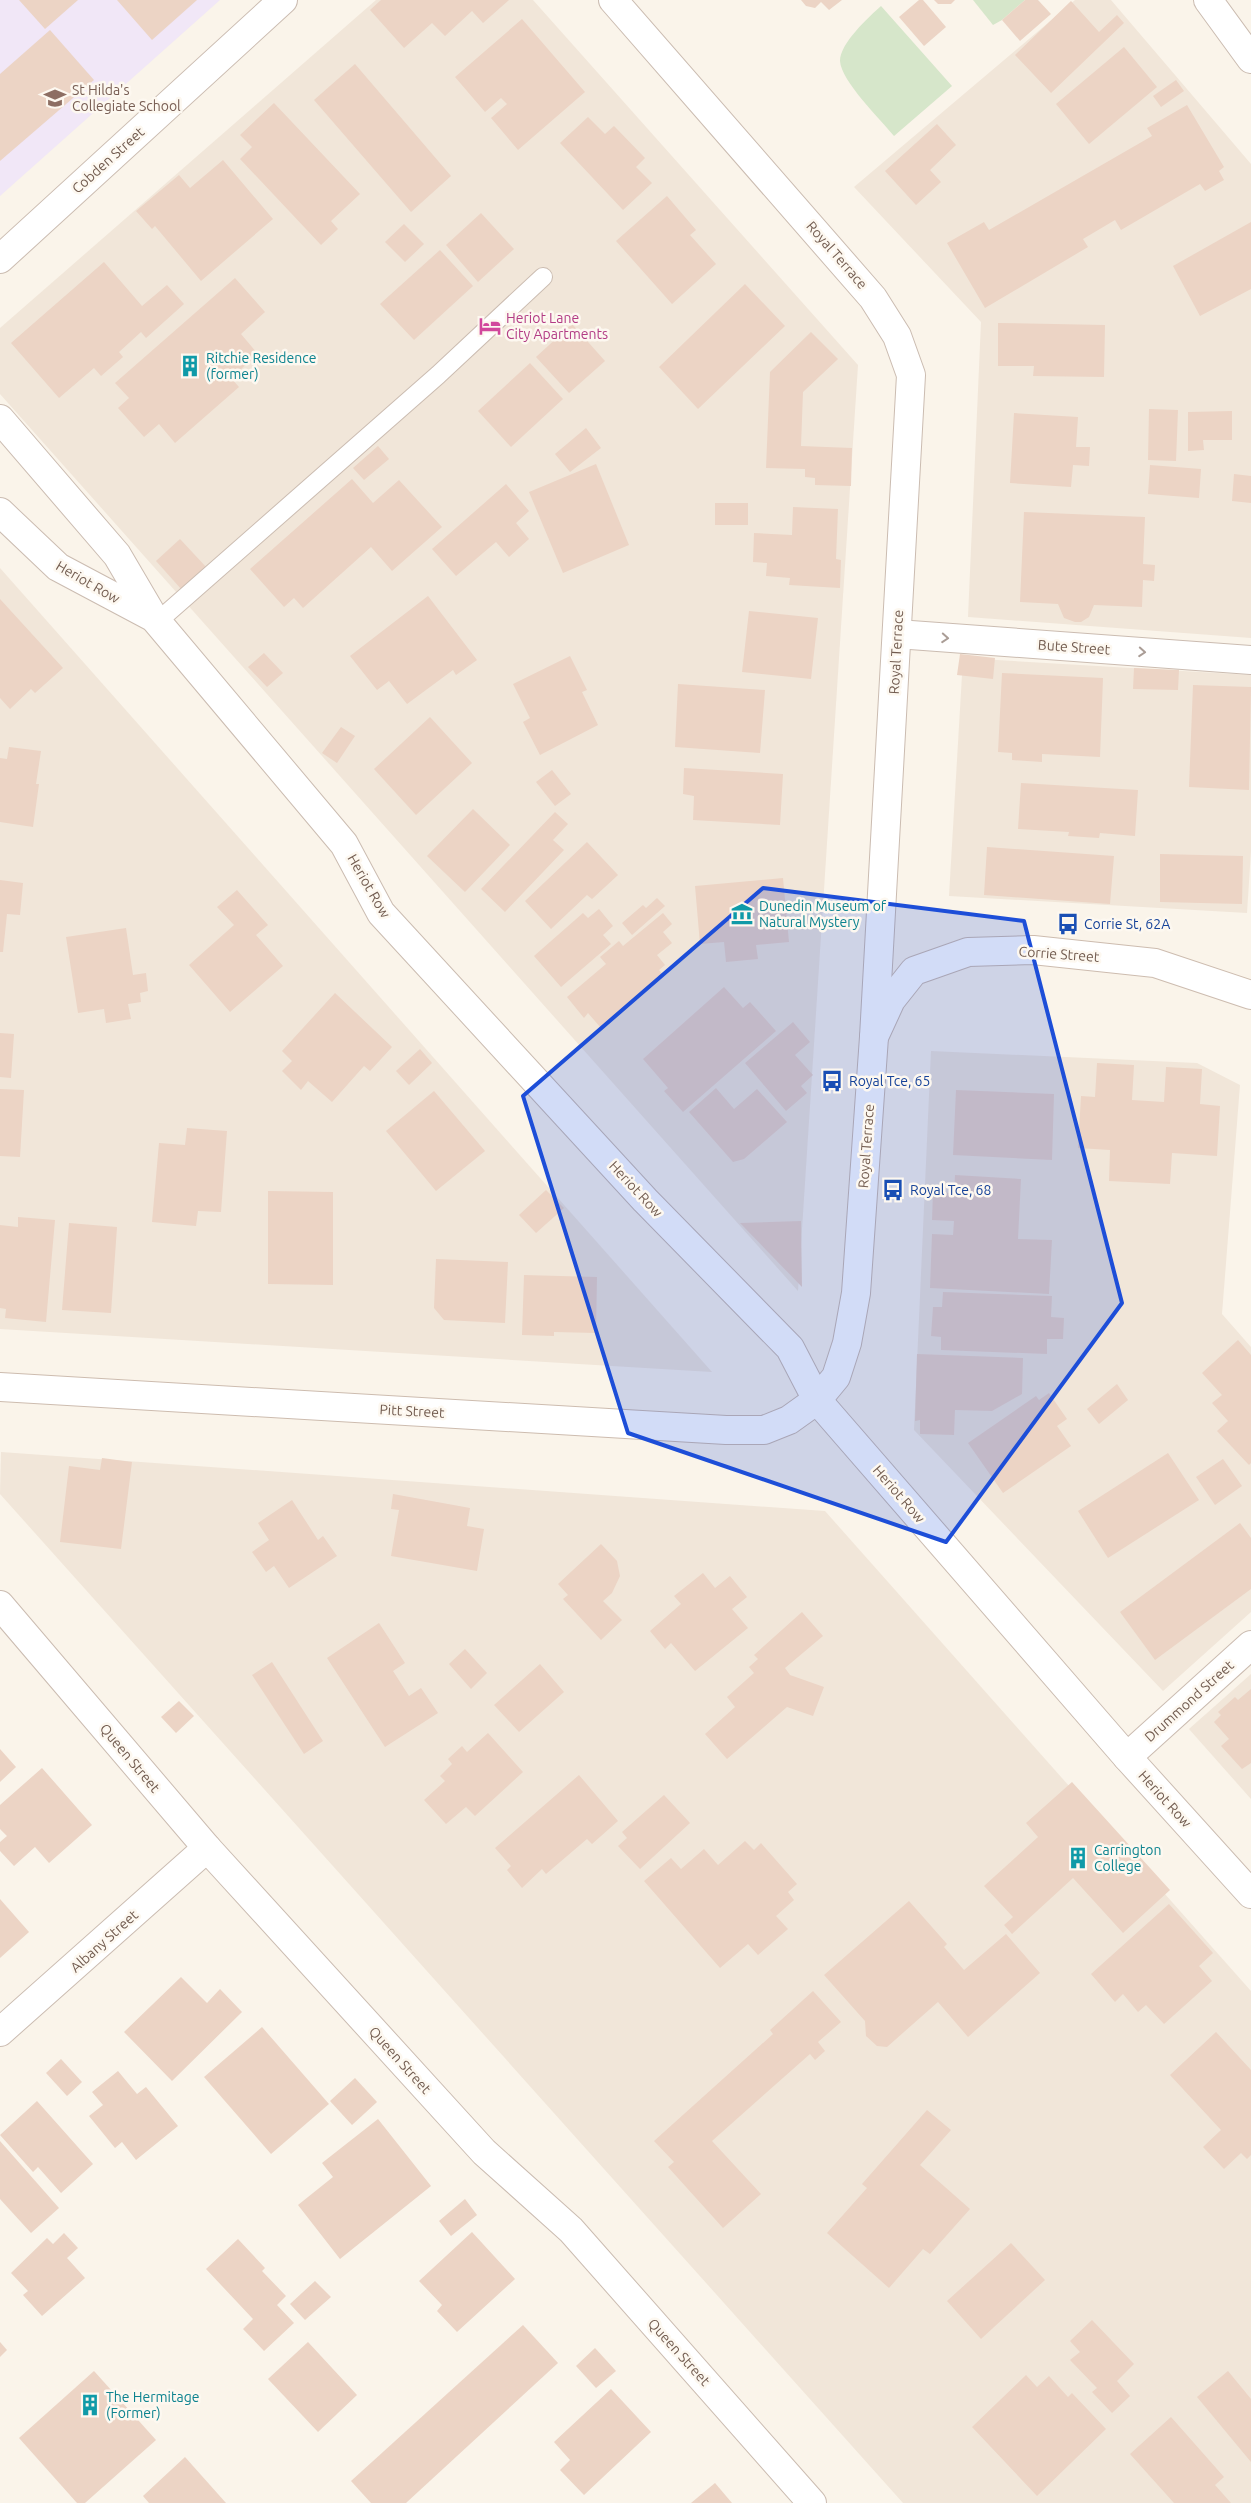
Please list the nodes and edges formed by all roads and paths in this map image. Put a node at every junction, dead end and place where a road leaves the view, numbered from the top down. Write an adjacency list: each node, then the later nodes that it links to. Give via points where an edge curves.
1 (283, 0): 5 (street, Cobden Street)
2 (613, 0): 10 (street, Royal Terrace, via 836,253 873,298 897,336 911,375)
3 (1208, 0): 4 (street)
4 (1251, 59)
5 (0, 260)
6 (543, 277): 9 (lane, via 438,375)
7 (0, 419): 9 (street, via 117,555)
8 (0, 512): 9 (street, Heriot Row, via 58,567)
9 (155, 620): 15 (street, Heriot Row, via 344,844 381,913 644,1200 790,1348)
10 (897, 634): 11 (street, Bute Street, one-way to 11); 13 (street, Royal Terrace)
11 (1251, 660)
12 (1251, 995): 13 (street, Corrie Street, via 1155,963 1034,950 968,952 914,971 891,1000)
13 (874, 1037): 15 (street, Royal Terrace, via 856,1293 847,1343 836,1376)
14 (0, 1387): 15 (street, Pitt Street, via 726,1430 764,1430 789,1420)
15 (817, 1400): 18 (street, Heriot Row)
16 (0, 1604): 19 (street, Queen Street)
17 (1251, 1645): 18 (street, Drummond Street)
18 (1127, 1757): 20 (street, Heriot Row)
19 (207, 1848): 21 (street, Albany Street); 22 (street, Queen Street, via 484,2152 571,2230)
20 (1251, 1894)
21 (0, 2032)
22 (812, 2503)

